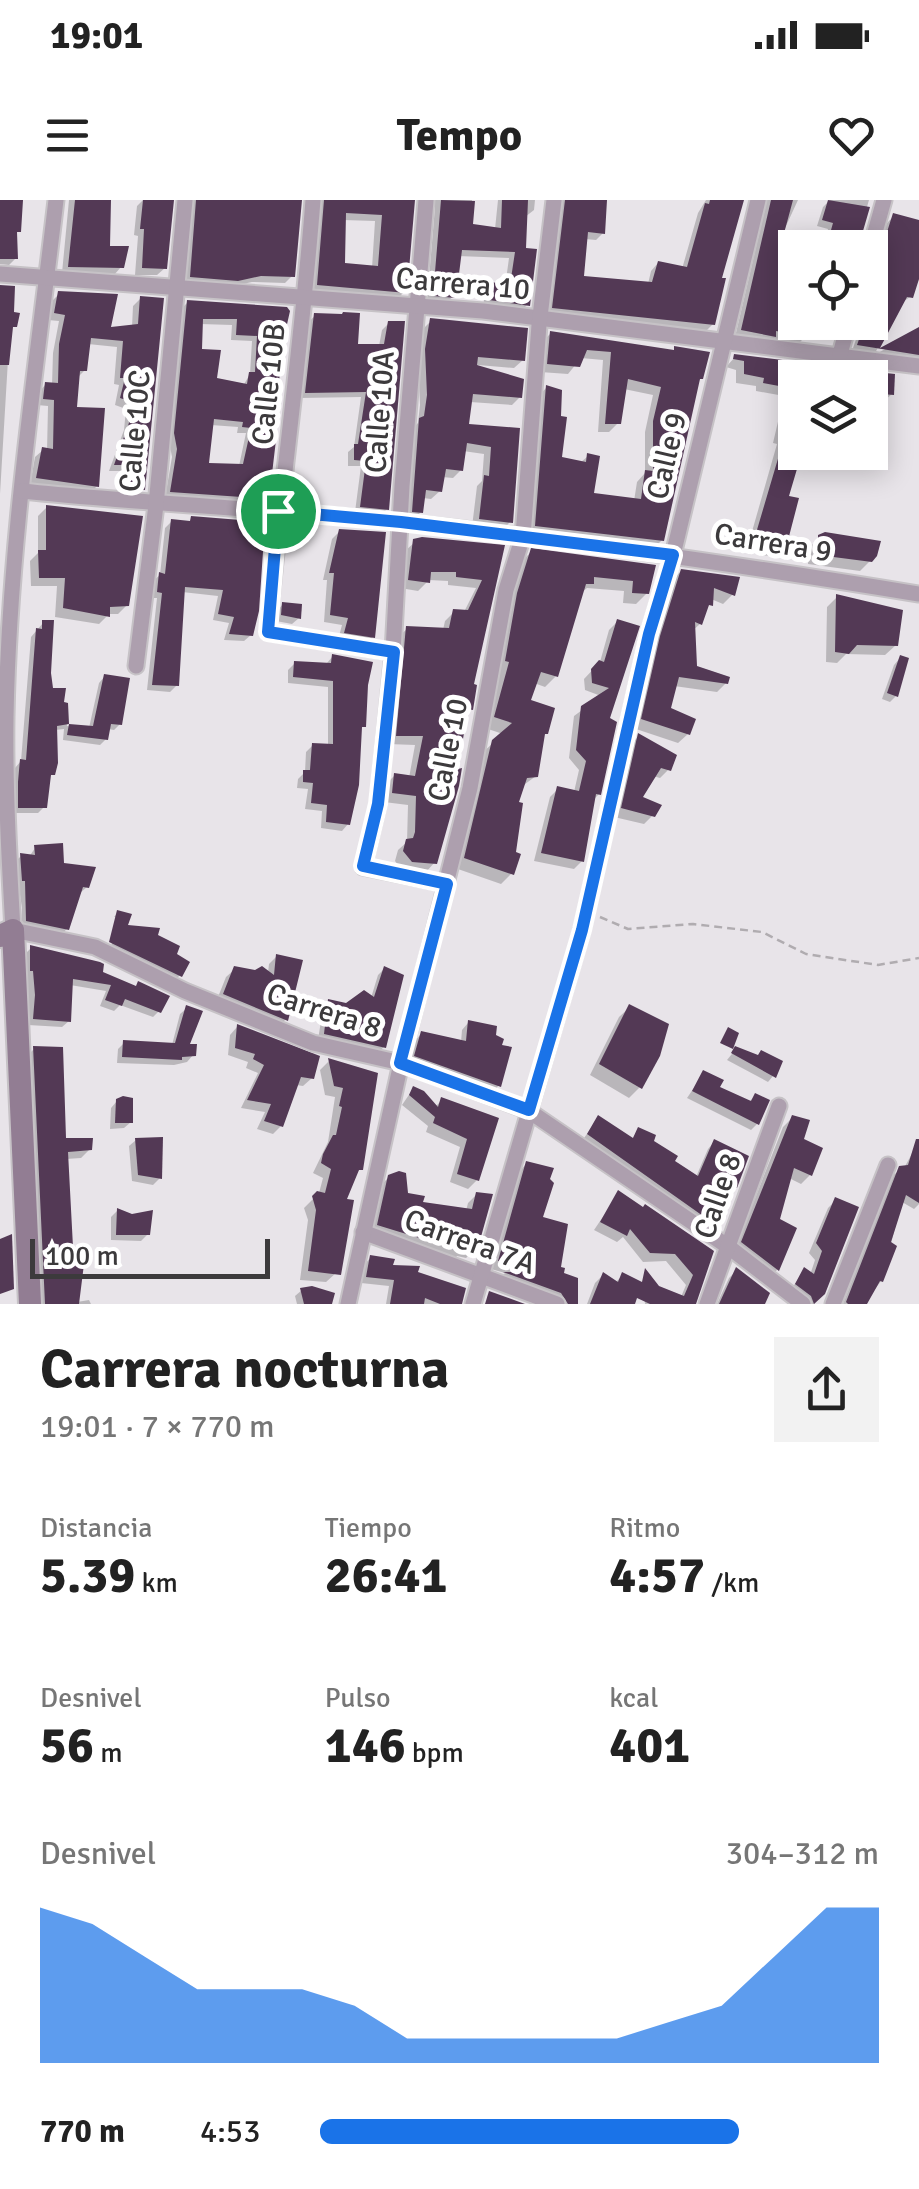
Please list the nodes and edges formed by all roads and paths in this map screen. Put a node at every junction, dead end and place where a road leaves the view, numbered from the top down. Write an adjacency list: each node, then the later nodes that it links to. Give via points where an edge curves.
1 (56, 200): 10 (street)
2 (185, 200): 11 (street, Calle 10C)
3 (314, 200): 12 (street, Calle 10B)
4 (426, 200): 13 (street, Calle 10A)
5 (554, 200): 14 (street, Calle 10)
6 (758, 200): 15 (street, Calle 9)
7 (884, 200): 8 (street)
8 (876, 230)
9 (0, 274): 10 (street, Carrera 10)
10 (46, 280): 11 (street, Carrera 10); 19 (street)
11 (175, 290): 12 (street, Carrera 10); 20 (street, Calle 10C)
12 (306, 299): 13 (street, Carrera 10); 21 (street, Calle 10B)
13 (416, 306): 14 (street, Carrera 10); 22 (street, Calle 10A)
14 (541, 318): 15 (street, Carrera 10); 23 (street, Calle 10)
15 (723, 340): 17 (street, Carrera 10); 24 (street, Calle 9)
16 (844, 340): 17 (street)
17 (840, 354): 18 (street, Carrera 10)
18 (919, 366)
19 (22, 491): 20 (street, Carrera 9); 30 (street, via 6,714)
20 (156, 505): 21 (street, Carrera 9); 27 (street, Calle 10C)
21 (278, 511): 22 (street, Carrera 9); 26 (street, Calle 10B, via 268,632)
22 (401, 522): 23 (street, Carrera 9); 26 (street, Calle 10A)
23 (523, 536): 24 (street, Carrera 9); 28 (street, Calle 10, via 506,590)
24 (673, 555): 25 (street, Carrera 9); 29 (street, Calle 9)
25 (919, 594)
26 (394, 652): 28 (street, Calle 10A, via 378,804 363,866)
27 (136, 666)
28 (447, 884): 32 (street, Calle 10)
29 (586, 912): 31 (path, via 628,928 693,924 762,932 806,954 878,965); 34 (street, Calle 9)
30 (7, 933): 32 (street, Carrera 8, via 95,947 313,1043); 39 (main road)
31 (919, 958)
32 (400, 1063): 34 (street, Carrera 8); 36 (street, Calle 10)
33 (779, 1106): 37 (street, Calle 8)
34 (529, 1110): 37 (street, Carrera 8); 38 (street, Calle 9)
35 (888, 1165): 45 (street)
36 (363, 1232): 38 (street, Carrera 7A); 40 (street, Calle 10)
37 (730, 1248): 43 (street, Calle 8); 44 (street, Carrera 8)
38 (482, 1274): 41 (street, Calle 9); 42 (street, Carrera 7A)
39 (30, 1304)
40 (348, 1304)
41 (473, 1304)
42 (557, 1304)
43 (707, 1304)
44 (803, 1304)
45 (832, 1304)

